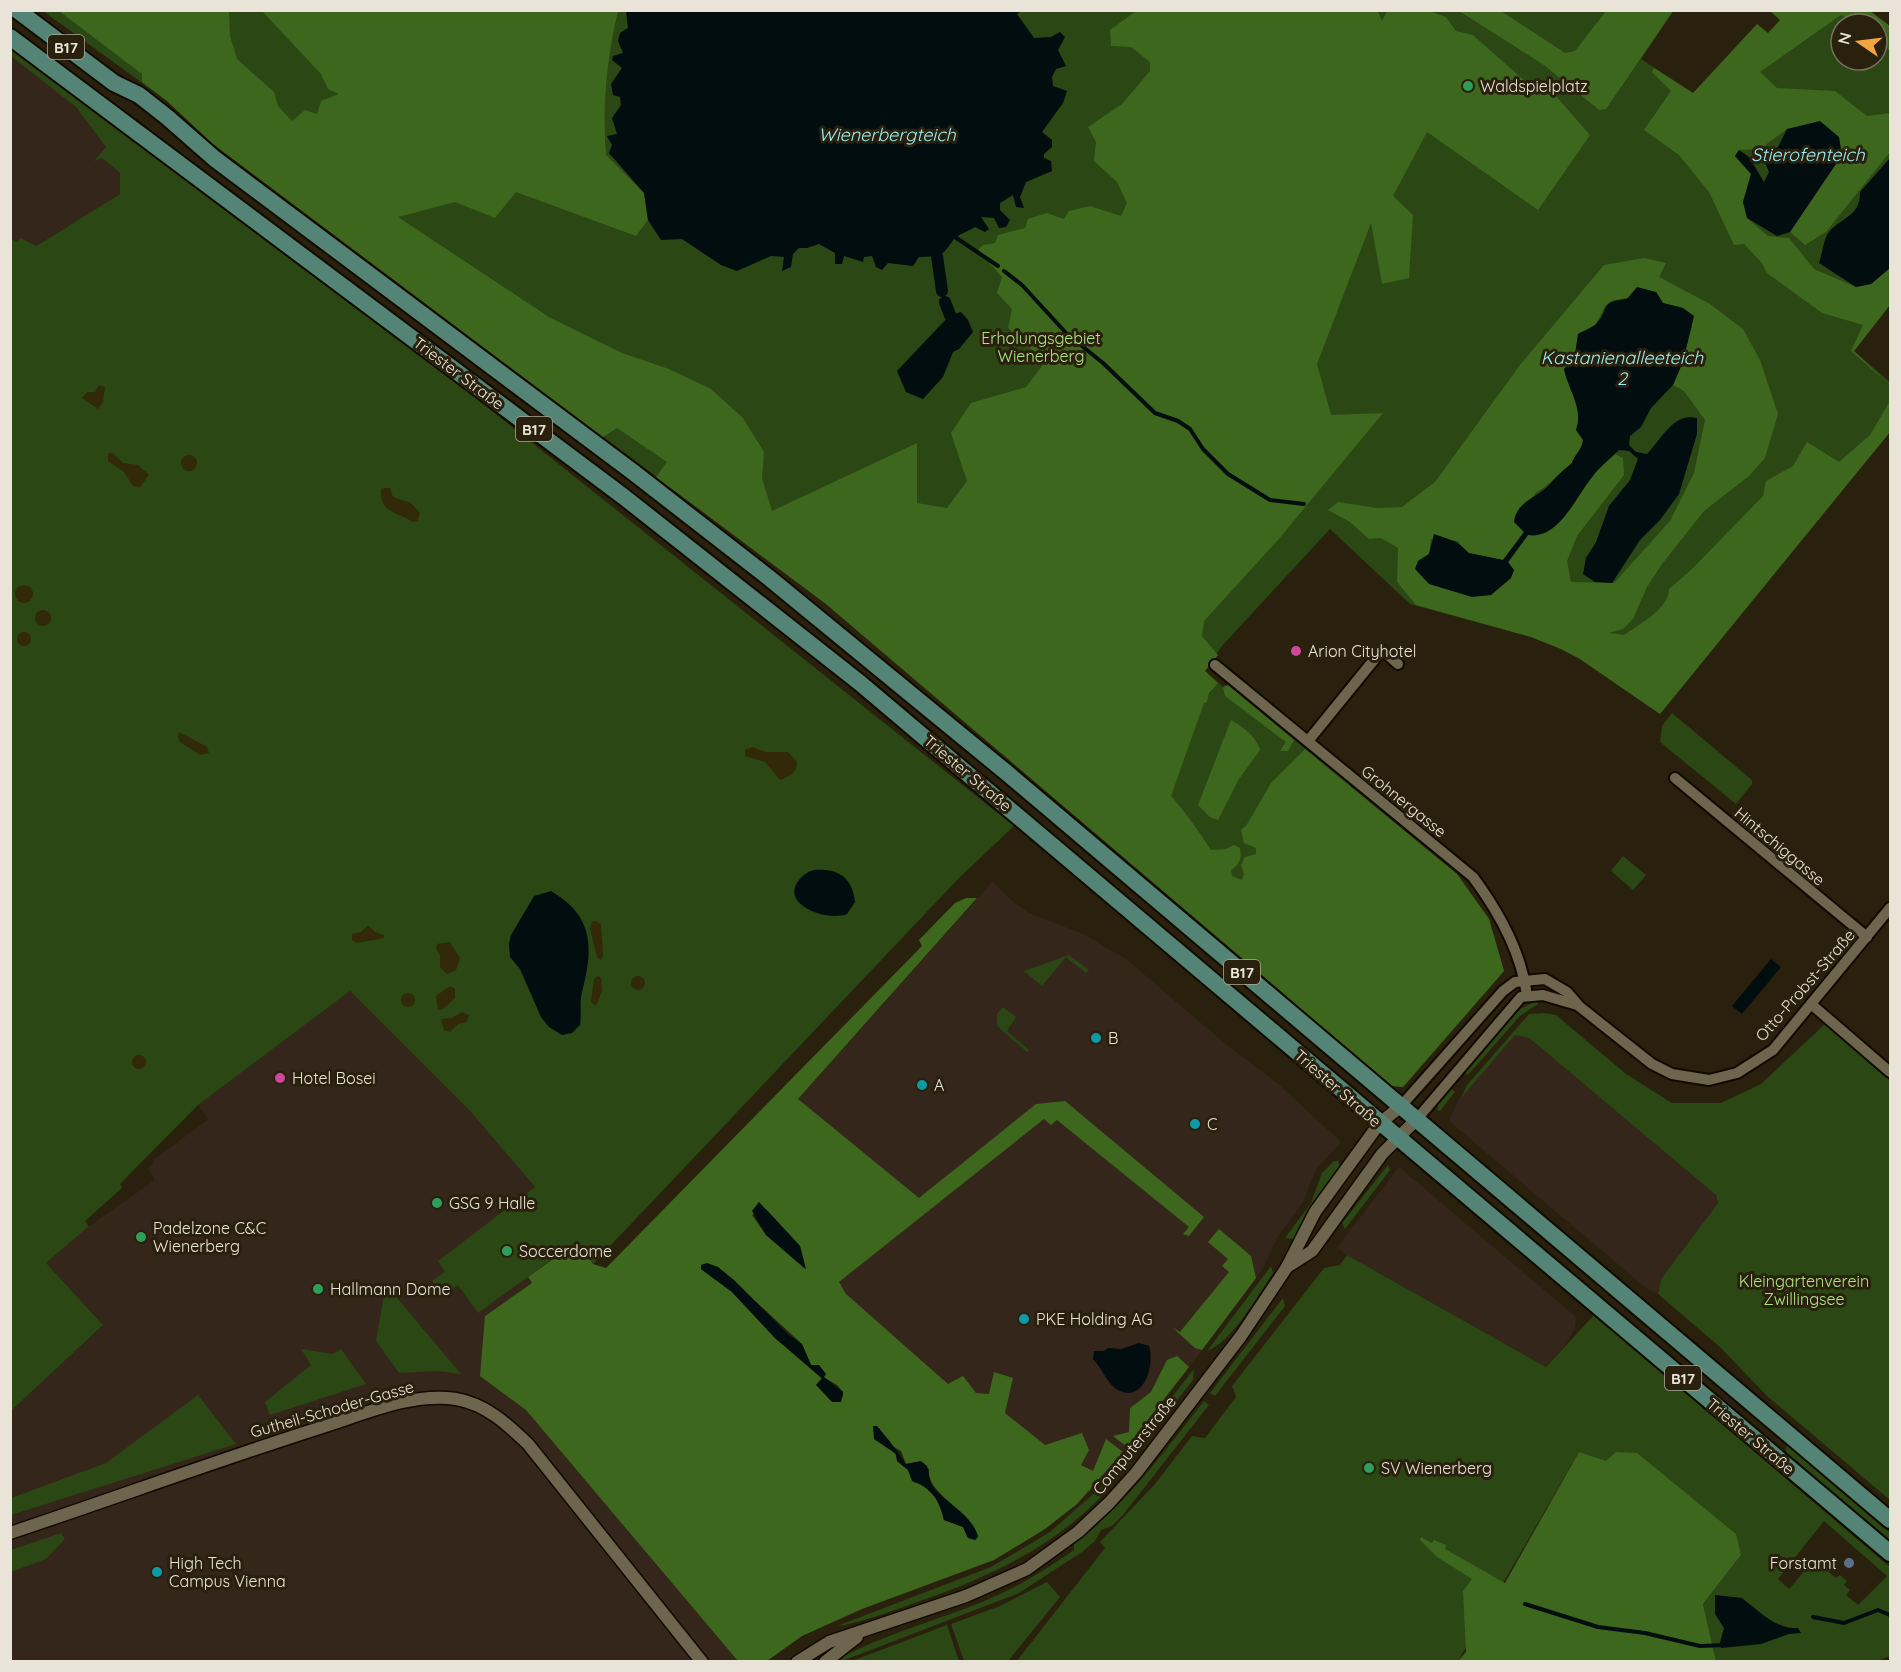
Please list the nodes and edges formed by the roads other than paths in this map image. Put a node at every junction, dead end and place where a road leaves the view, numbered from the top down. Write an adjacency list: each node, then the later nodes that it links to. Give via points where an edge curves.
1 (17, 10): 14 (main road, Triester Straße / B17, via 114,83 139,95 215,159 768,577)
2 (10, 37): 16 (main road, Triester Straße / B17, via 624,497 851,676)
3 (1398, 664): 5 (street, via 1382,650)
4 (1215, 665): 5 (street, Grohnergasse)
5 (1308, 741): 9 (street, Grohnergasse, via 1473,877 1502,921)
6 (1675, 778): 8 (street, Hintschiggasse)
7 (1890, 908): 8 (street, Otto-Probst-Straße)
8 (1867, 937): 11 (street, Otto-Probst-Straße)
9 (1524, 980): 10 (street, Grohnergasse); 12 (street, Otto-Probst-Straße, via 1545,979 1557,984); 14 (street, via 1503,990)
10 (1527, 995): 12 (street, Otto-Probst-Straße, via 1554,996); 15 (street, via 1515,1002)
11 (1811, 1005): 12 (street, Otto-Probst-Straße, via 1773,1050 1737,1073 1709,1080 1671,1074 1652,1064); 13 (street)
12 (1580, 1007)
13 (1890, 1072)
14 (1401, 1106): 15 (main road, Triester Straße / B17); 16 (street, Computerstraße)
15 (1417, 1119): 17 (street, Computerstraße); 19 (main road, Triester Straße / B17)
16 (1379, 1124): 17 (main road, Triester Straße / B17); 18 (street, Computerstraße, via 1311,1220)
17 (1399, 1140): 18 (street, Computerstraße, via 1382,1154 1312,1251); 21 (main road, Triester Straße / B17)
18 (1287, 1267): 22 (street, Computerstraße, via 1241,1336 1136,1473 1078,1532 1027,1569)
19 (1890, 1520)
20 (10, 1533): 23 (street, Gutheil-Schoder-Gasse, via 398,1403 433,1397 457,1399 482,1407 507,1423 528,1444)
21 (1890, 1553)
22 (863, 1633): 24 (street, Computerstraße, via 829,1642); 25 (street, Computerstraße)
23 (702, 1662)
24 (797, 1662)
25 (825, 1662)

